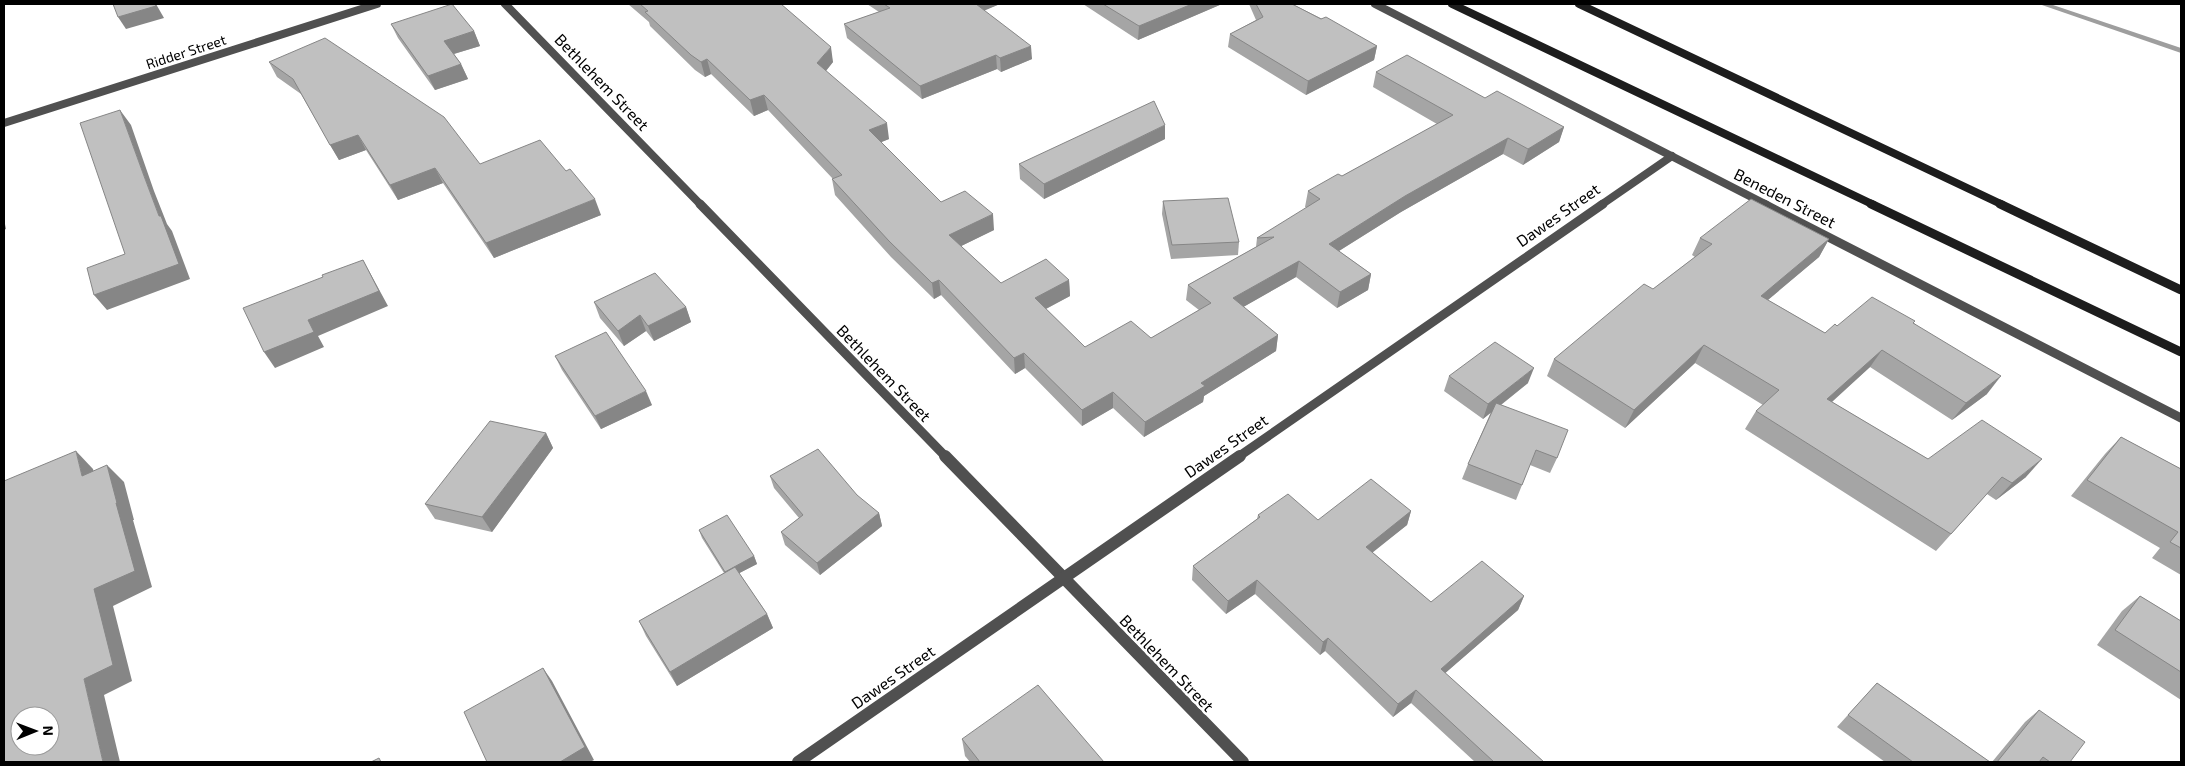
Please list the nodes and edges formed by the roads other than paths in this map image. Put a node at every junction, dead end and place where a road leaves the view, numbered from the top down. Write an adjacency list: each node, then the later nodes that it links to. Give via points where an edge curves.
1 (376, 4): 6 (street, Ridder Street)
2 (505, 4): 11 (street, Bethlehem Street)
3 (1375, 4): 7 (street, Beneden Street)
4 (1452, 4): 9 (main road, Beneden Street)
5 (1579, 4): 8 (main road)
6 (4, 123)
7 (1672, 156): 10 (street, Beneden Street); 11 (street, Dawes Street)
8 (2181, 290)
9 (2181, 352)
10 (2181, 418)
11 (1064, 579): 12 (street, Dawes Street); 13 (street, Bethlehem Street)
12 (798, 762)
13 (1243, 762)

